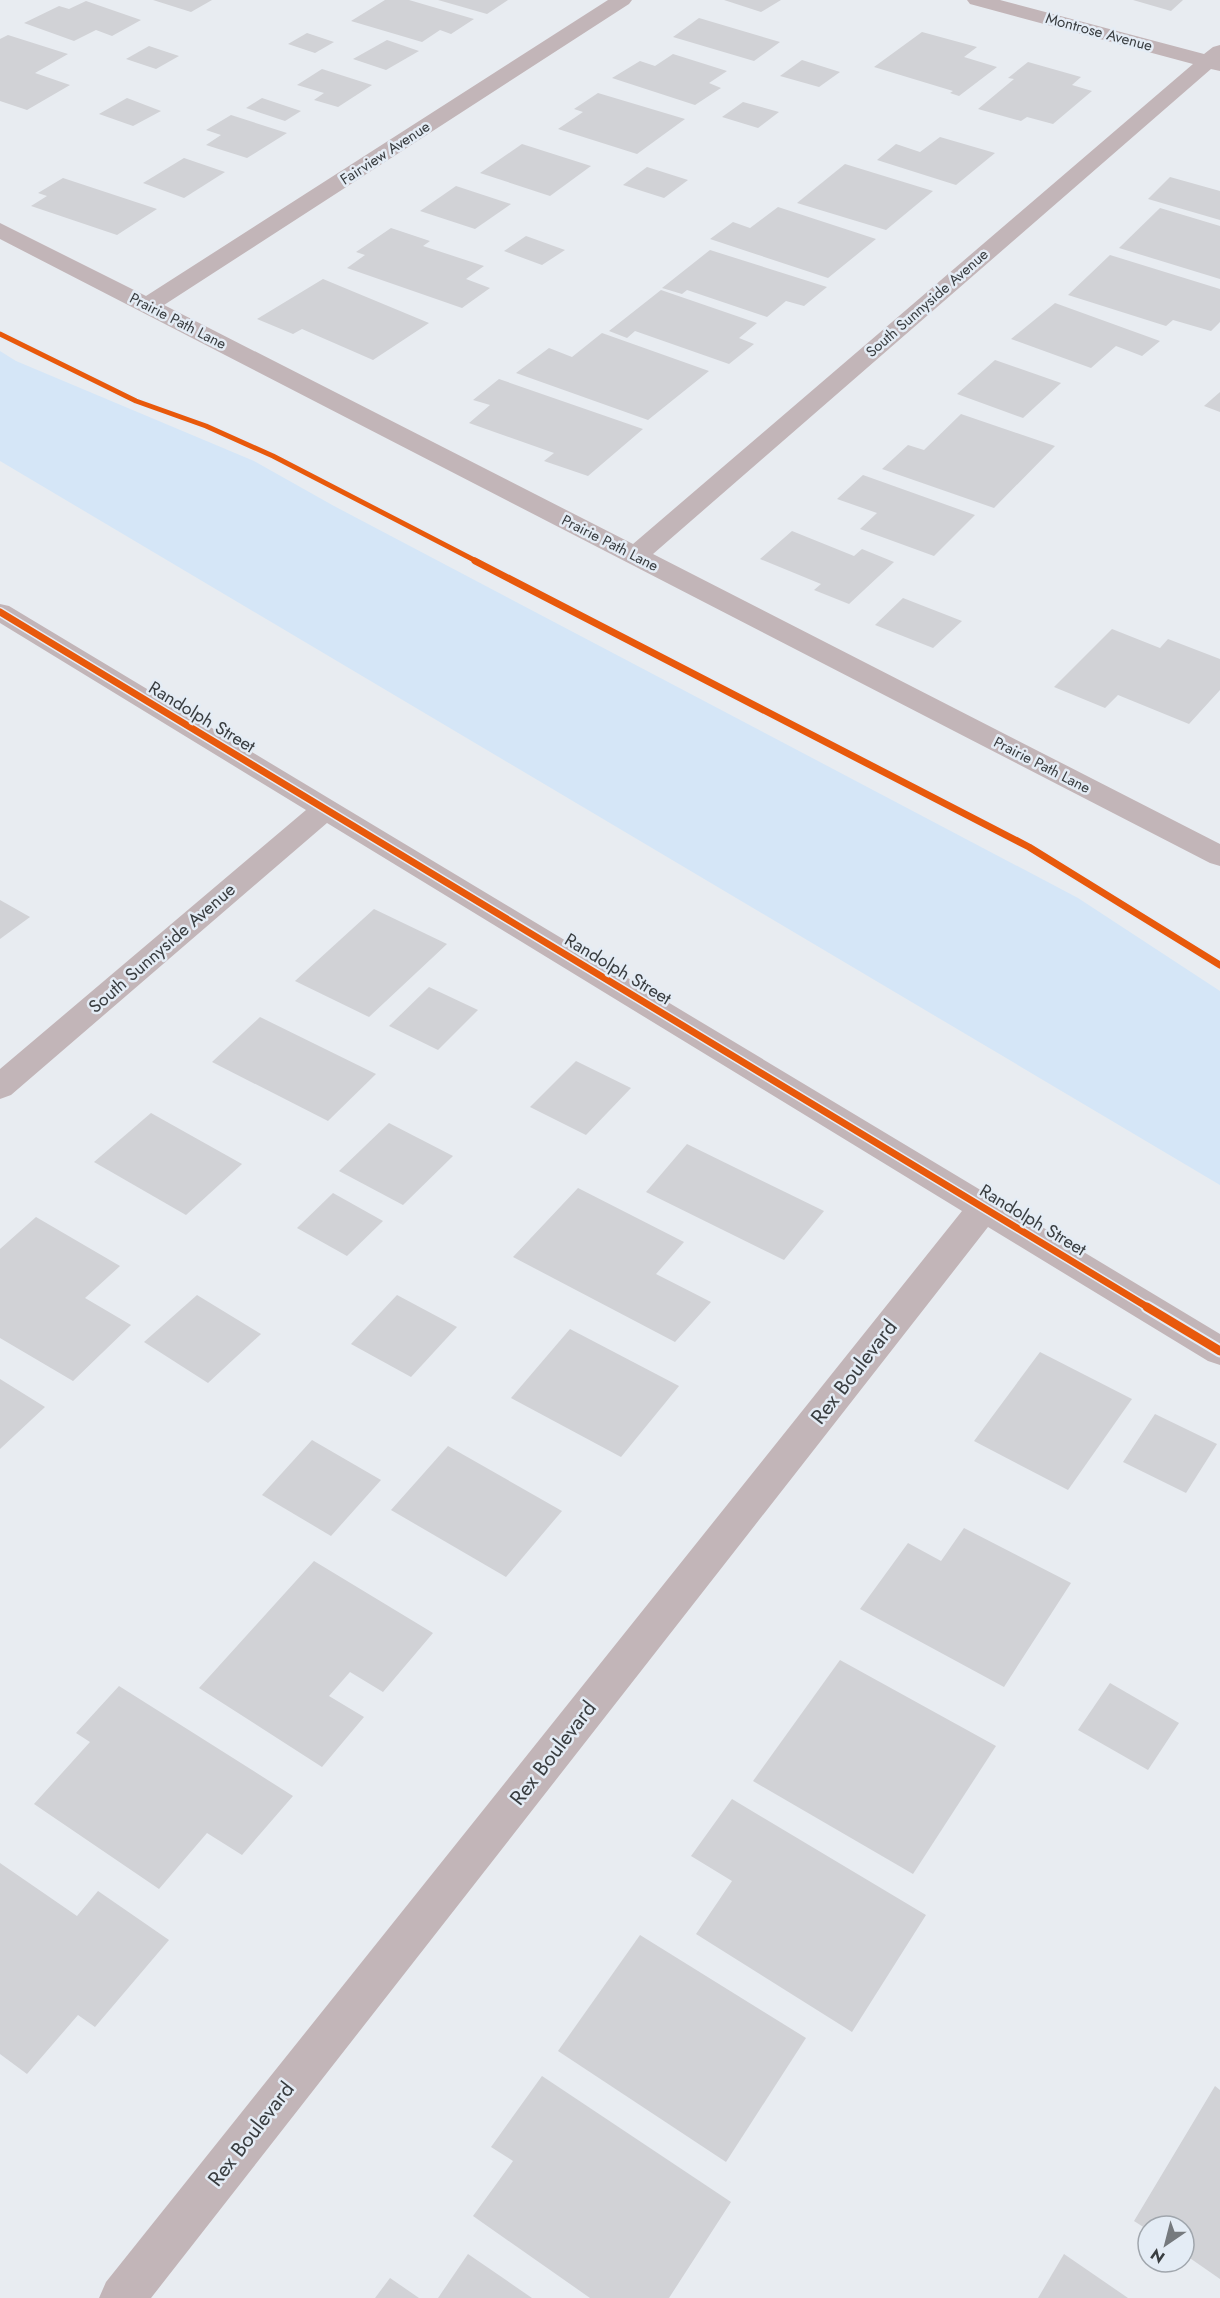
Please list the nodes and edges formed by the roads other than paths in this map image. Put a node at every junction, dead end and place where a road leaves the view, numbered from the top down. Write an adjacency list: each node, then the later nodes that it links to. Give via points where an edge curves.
1 (622, 0): 5 (street, Fairview Avenue)
2 (977, 0): 3 (street, Montrose Avenue)
3 (1216, 59): 6 (street, South Sunnyside Avenue)
4 (0, 230): 5 (street, Prairie Path Lane)
5 (148, 305): 6 (street, Prairie Path Lane)
6 (635, 556): 9 (street, Prairie Path Lane)
7 (0, 612): 8 (street, Randolph Street)
8 (325, 808): 10 (street, South Sunnyside Avenue); 11 (street, Randolph Street)
9 (1220, 856)
10 (0, 1087)
11 (984, 1208): 12 (street, Randolph Street); 13 (street, Rex Boulevard)
12 (1220, 1351)
13 (122, 2298)

